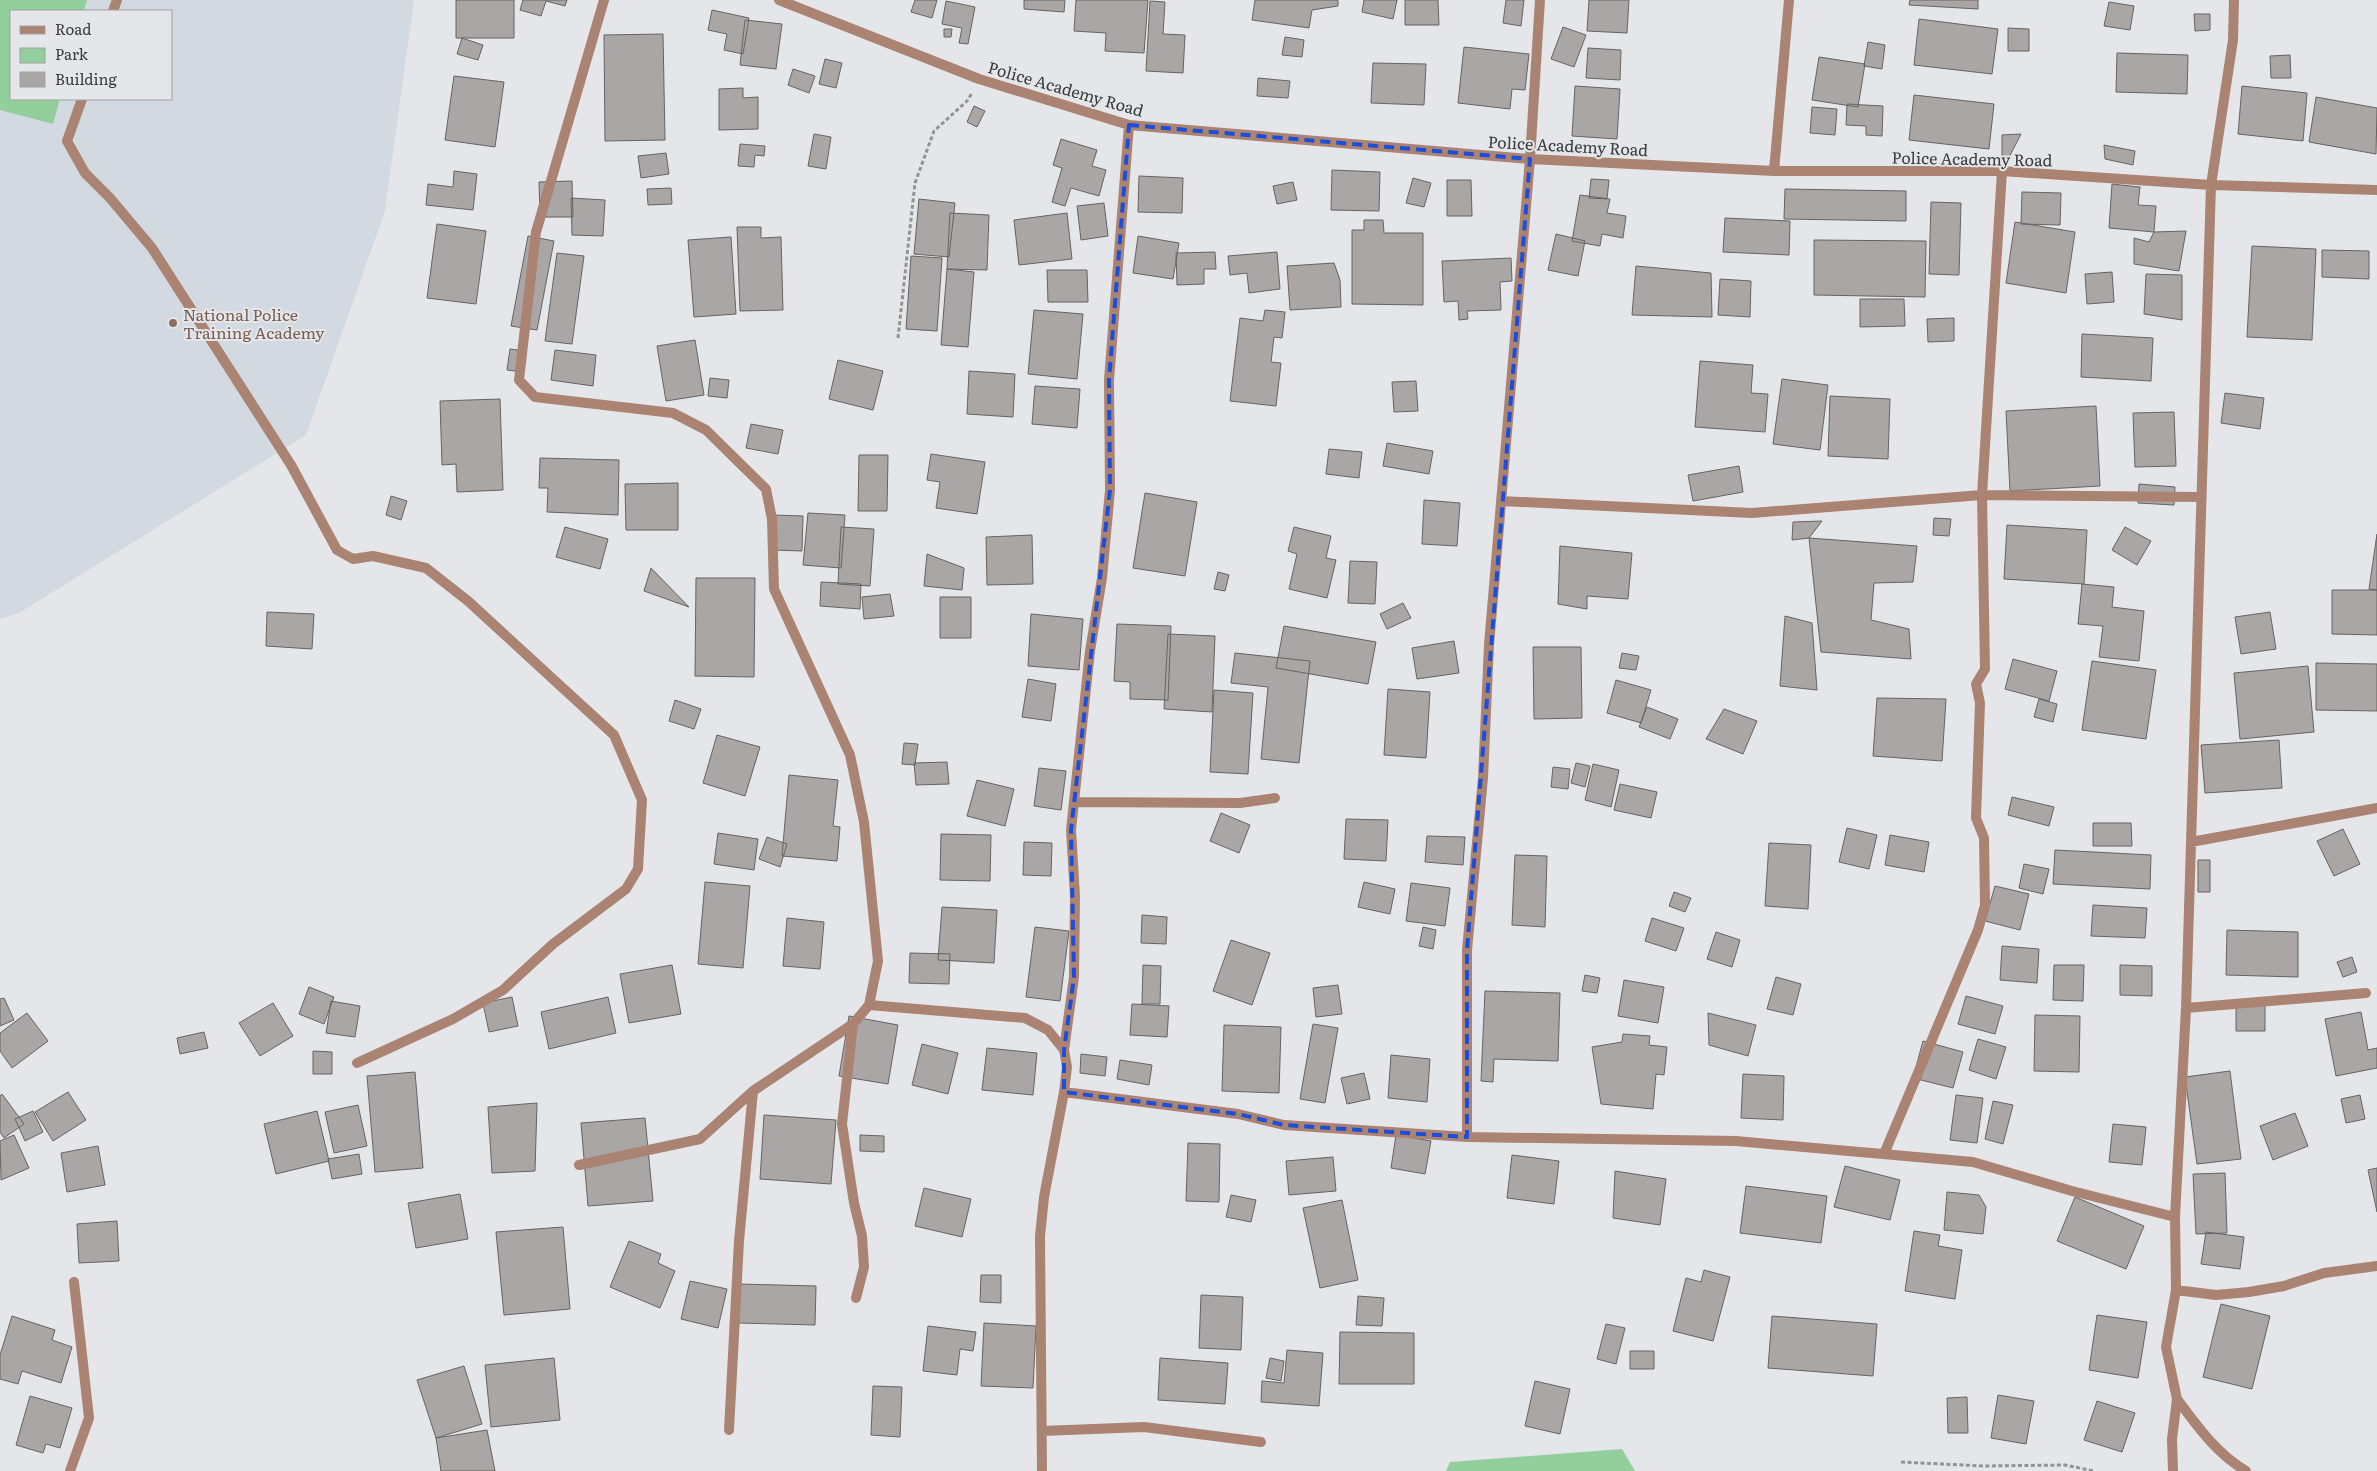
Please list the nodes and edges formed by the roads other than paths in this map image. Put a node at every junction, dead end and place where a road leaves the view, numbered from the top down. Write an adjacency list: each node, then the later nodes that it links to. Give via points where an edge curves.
1 (604, 0): 21 (street, via 536,232 519,380 535,397 673,413 706,430 766,489 772,519 774,589 850,755 864,822 878,961)
2 (779, 0): 7 (street, Police Academy Road, via 979,79)
3 (1540, 0): 8 (street)
4 (1789, 0): 9 (street)
5 (2234, 0): 11 (street, via 2233,40)
6 (82, 100): 25 (street, via 67,141 85,173 152,248 291,465 337,550 353,559 373,556 426,568 468,601 614,735 642,800 638,869 626,889 553,944 503,990 453,1019)
7 (1129, 125): 8 (street, Police Academy Road); 17 (street, via 1109,380 1109,500)
8 (1530, 159): 9 (street, Police Academy Road); 15 (street)
9 (1774, 171): 10 (street, Police Academy Road)
10 (2002, 171): 11 (street, Police Academy Road); 13 (street)
11 (2211, 184): 12 (street, Police Academy Road); 14 (street)
12 (2377, 190)
13 (1982, 494): 14 (street); 15 (street, via 1752,513); 29 (street, via 1985,669 1976,684 1980,703 1976,818 1984,838 1985,905 1978,930)
14 (2202, 497): 19 (street)
15 (1501, 501): 28 (street, via 1489,645 1483,778 1467,950)
16 (1275, 798): 17 (street, via 1240,803)
17 (1074, 802): 24 (street, via 1071,830 1075,896 1074,977)
18 (2377, 808): 19 (street)
19 (2191, 842): 22 (street)
20 (2366, 993): 22 (street)
21 (869, 1005): 23 (street); 24 (street, via 1024,1018 1048,1030)
22 (2186, 1008): 31 (street)
23 (853, 1024): 26 (street); 35 (street, via 842,1124 862,1236 864,1267)
24 (1064, 1050): 27 (street, via 1067,1067)
25 (357, 1063)
26 (753, 1091): 30 (street, via 700,1139); 37 (street, via 739,1241)
27 (1064, 1092): 28 (street, via 1238,1114 1284,1125); 38 (street, via 1040,1236)
28 (1467, 1137): 29 (street, via 1736,1141)
29 (1884, 1154): 31 (street, via 1973,1162)
30 (580, 1165)
31 (2175, 1217): 34 (street)
32 (2377, 1266): 34 (street, via 2324,1273 2284,1286 2249,1292 2216,1295)
33 (74, 1282): 40 (street, via 89,1418)
34 (2176, 1290): 36 (street, via 2166,1346)
35 (856, 1298)
36 (2177, 1398): 42 (street, via 2172,1439); 43 (street, via 2202,1433)
37 (729, 1430)
38 (1042, 1431): 39 (street, via 1144,1427); 41 (street)
39 (1261, 1442)
40 (70, 1471)
41 (1042, 1471)
42 (2173, 1471)
43 (2246, 1471)

